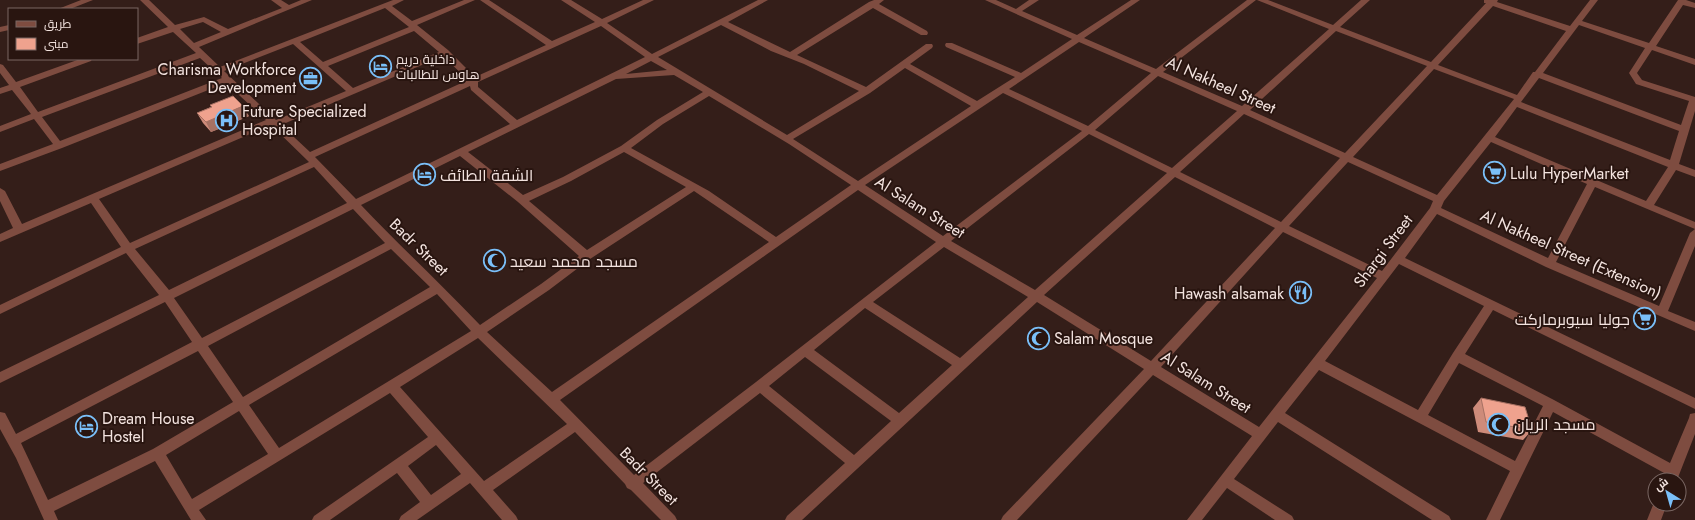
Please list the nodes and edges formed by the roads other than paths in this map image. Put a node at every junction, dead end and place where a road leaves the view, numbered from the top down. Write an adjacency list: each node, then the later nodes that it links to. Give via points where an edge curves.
1 (89, 0): 23 (street)
2 (144, 0): 30 (street, Badr Street)
3 (275, 0): 24 (street)
4 (308, 0): 24 (street)
5 (400, 0): 21 (street)
6 (471, 0): 28 (street)
7 (484, 0): 37 (street)
8 (566, 0): 26 (street, Al Salam Street)
9 (650, 0): 26 (street)
10 (764, 0): 27 (street)
11 (989, 0): 25 (street, Al Nakheel Street)
12 (1035, 0): 25 (street)
13 (1136, 0): 34 (street)
14 (1252, 0): 54 (street)
15 (1262, 0): 31 (street)
16 (1366, 0): 31 (street)
17 (1594, 0): 29 (street, Shargi Street)
18 (1490, 1): 29 (street); 51 (street)
19 (1682, 1): 22 (street); 41 (street)
20 (876, 2): 33 (street); 44 (street)
21 (386, 5): 28 (street); 36 (street)
22 (1695, 6)
23 (65, 8)
24 (288, 8): 32 (street)
25 (1016, 12): 34 (street, Al Nakheel Street)
26 (601, 22): 37 (street); 45 (street, Al Salam Street)
27 (722, 22): 44 (street); 45 (street)
28 (412, 26): 42 (street); 48 (street)
29 (1575, 26): 41 (street); 55 (street, Shargi Street)
30 (175, 28): 32 (street, via 204,19); 35 (street); 39 (street, Badr Street)
31 (1334, 28): 51 (street); 69 (street)
32 (228, 32): 39 (street)
33 (924, 33)
34 (1080, 39): 54 (street, Al Nakheel Street); 56 (street)
35 (138, 41)
36 (294, 41): 48 (street); 52 (street)
37 (552, 45): 59 (street)
38 (949, 45): 56 (street)
39 (194, 46): 43 (street, Badr Street)
40 (929, 46): 49 (street)
41 (1652, 46): 47 (street); 66 (street, via 1633,73 1639,82)
42 (445, 52): 59 (street); 63 (street)
43 (202, 54): 52 (street, Badr Street); 70 (street)
44 (791, 55): 64 (street)
45 (651, 57): 53 (street, Al Salam Street); 57 (street)
46 (85, 60): 60 (street)
47 (1695, 62)
48 (322, 65): 63 (street)
49 (905, 65): 64 (street); 68 (street)
50 (0, 66): 60 (street)
51 (1433, 66): 67 (street); 81 (street)
52 (219, 70): 58 (street, Badr Street)
53 (676, 72): 57 (street); 65 (street, Al Salam Street)
54 (1157, 73): 69 (street, Al Nakheel Street); 75 (street)
55 (1536, 74): 67 (street, Shargi Street); 74 (street)
56 (1021, 76): 61 (street)
57 (611, 78): 72 (street)
58 (228, 79): 71 (street, Badr Street); 78 (street)
59 (474, 81): 72 (street, via 474,88); 82 (street)
60 (13, 86): 62 (street); 70 (street)
61 (1003, 89): 68 (street); 75 (street)
62 (0, 90)
63 (352, 91): 71 (street)
64 (867, 91): 77 (street)
65 (709, 92): 77 (street, Al Salam Street); 79 (street)
66 (1694, 100): 74 (street)
67 (1516, 101): 76 (street, Shargi Street); 83 (street)
68 (977, 105): 88 (street)
69 (1243, 110): 81 (street, Al Nakheel Street); 85 (street)
70 (37, 115): 73 (street); 78 (street)
71 (273, 123): 82 (street, Badr Street); 91 (street)
72 (516, 124): 80 (street)
73 (0, 129)
74 (1684, 129): 83 (street)
75 (1089, 130): 85 (street); 102 (street)
76 (1489, 138): 87 (street); 94 (street, Shargi Street)
77 (786, 139): 88 (street, Al Salam Street)
78 (59, 146): 84 (street)
79 (624, 148): 89 (street); 92 (street)
80 (461, 152): 92 (street); 93 (street)
81 (1348, 158): 94 (street, Al Nakheel Street); 97 (street)
82 (312, 160): 93 (street, Badr Street); 104 (street)
83 (1674, 166): 86 (street); 95 (street)
84 (0, 168)
85 (1174, 172): 97 (street); 111 (street)
86 (1695, 174)
87 (1592, 183): 95 (street); 107 (street)
88 (857, 186): 101 (street); 102 (street, Al Salam Street)
89 (693, 187): 101 (street); 105 (street)
90 (0, 191): 98 (street)
91 (93, 199): 98 (street); 104 (street)
92 (522, 200): 105 (street)
93 (353, 204): 103 (street, Badr Street); 110 (street)
94 (1437, 204): 106 (street, Shargi Street); 107 (street, Al Nakheel Street (Extension))
95 (1648, 206): 96 (street)
96 (1695, 226)
97 (1281, 228): 108 (street); 123 (street)
98 (20, 229): 100 (street)
99 (1695, 233): 115 (street)
100 (0, 238)
101 (776, 242): 127 (street)
102 (944, 242): 111 (street, Al Salam Street); 112 (street)
103 (392, 244): 109 (street, Badr Street); 118 (street)
104 (128, 248): 110 (street); 114 (street)
105 (586, 256): 117 (street)
106 (1398, 259): 108 (street, Shargi Street); 113 (street)
107 (1550, 264): 115 (street, Al Nakheel Street (Extension))
108 (1384, 277): 121 (street, Shargi Street)
109 (438, 288): 117 (street, Badr Street); 128 (street)
110 (167, 296): 118 (street); 124 (street)
111 (1036, 296): 122 (street); 123 (street, Al Salam Street)
112 (865, 302): 119 (street); 122 (street)
113 (1491, 304): 120 (street); 130 (street)
114 (0, 310)
115 (1662, 312): 116 (street, Al Nakheel Street (Extension))
116 (1695, 328)
117 (479, 332): 126 (street); 127 (street, Badr Street)
118 (201, 345): 128 (street); 139 (street)
119 (805, 350): 125 (street); 135 (street)
120 (1457, 356): 129 (street); 133 (street)
121 (1317, 363): 131 (street, Shargi Street); 133 (street)
122 (961, 365): 135 (street)
123 (1152, 368): 137 (street, Al Salam Street); 160 (street)
124 (0, 378)
125 (760, 386): 142 (street); 149 (street)
126 (392, 387): 138 (street); 141 (street)
127 (550, 399): 136 (street, Badr Street)
128 (241, 404): 140 (street); 141 (street)
129 (1550, 404): 144 (street); 145 (street)
130 (1695, 404)
131 (1277, 415): 137 (street, Shargi Street); 163 (street)
132 (0, 417): 139 (street)
133 (1420, 418): 144 (street)
134 (1695, 418): 146 (street)
135 (900, 421): 142 (street)
136 (576, 425): 149 (street, Badr Street); 150 (street)
137 (1261, 435): 148 (street, Shargi Street)
138 (438, 437): 143 (street); 147 (street)
139 (14, 441): 153 (street)
140 (158, 453): 152 (street); 153 (street)
141 (277, 456): 152 (street)
142 (856, 463): 159 (street)
143 (399, 465): 151 (street); 155 (street)
144 (1519, 469): 164 (street)
145 (1664, 472)
146 (1673, 472)
147 (471, 475): 150 (street); 151 (street)
148 (1225, 480): 161 (street, Shargi Street); 162 (street)
149 (632, 484): 158 (street, Badr Street)
150 (483, 490): 157 (street)
151 (430, 504): 156 (street)
152 (190, 508): 154 (street)
153 (48, 514)
154 (199, 520)
155 (319, 520)
156 (406, 520)
157 (511, 520)
158 (670, 520)
159 (792, 520)
160 (1008, 520)
161 (1194, 520)
162 (1287, 520)
163 (1444, 520)
164 (1493, 520)

